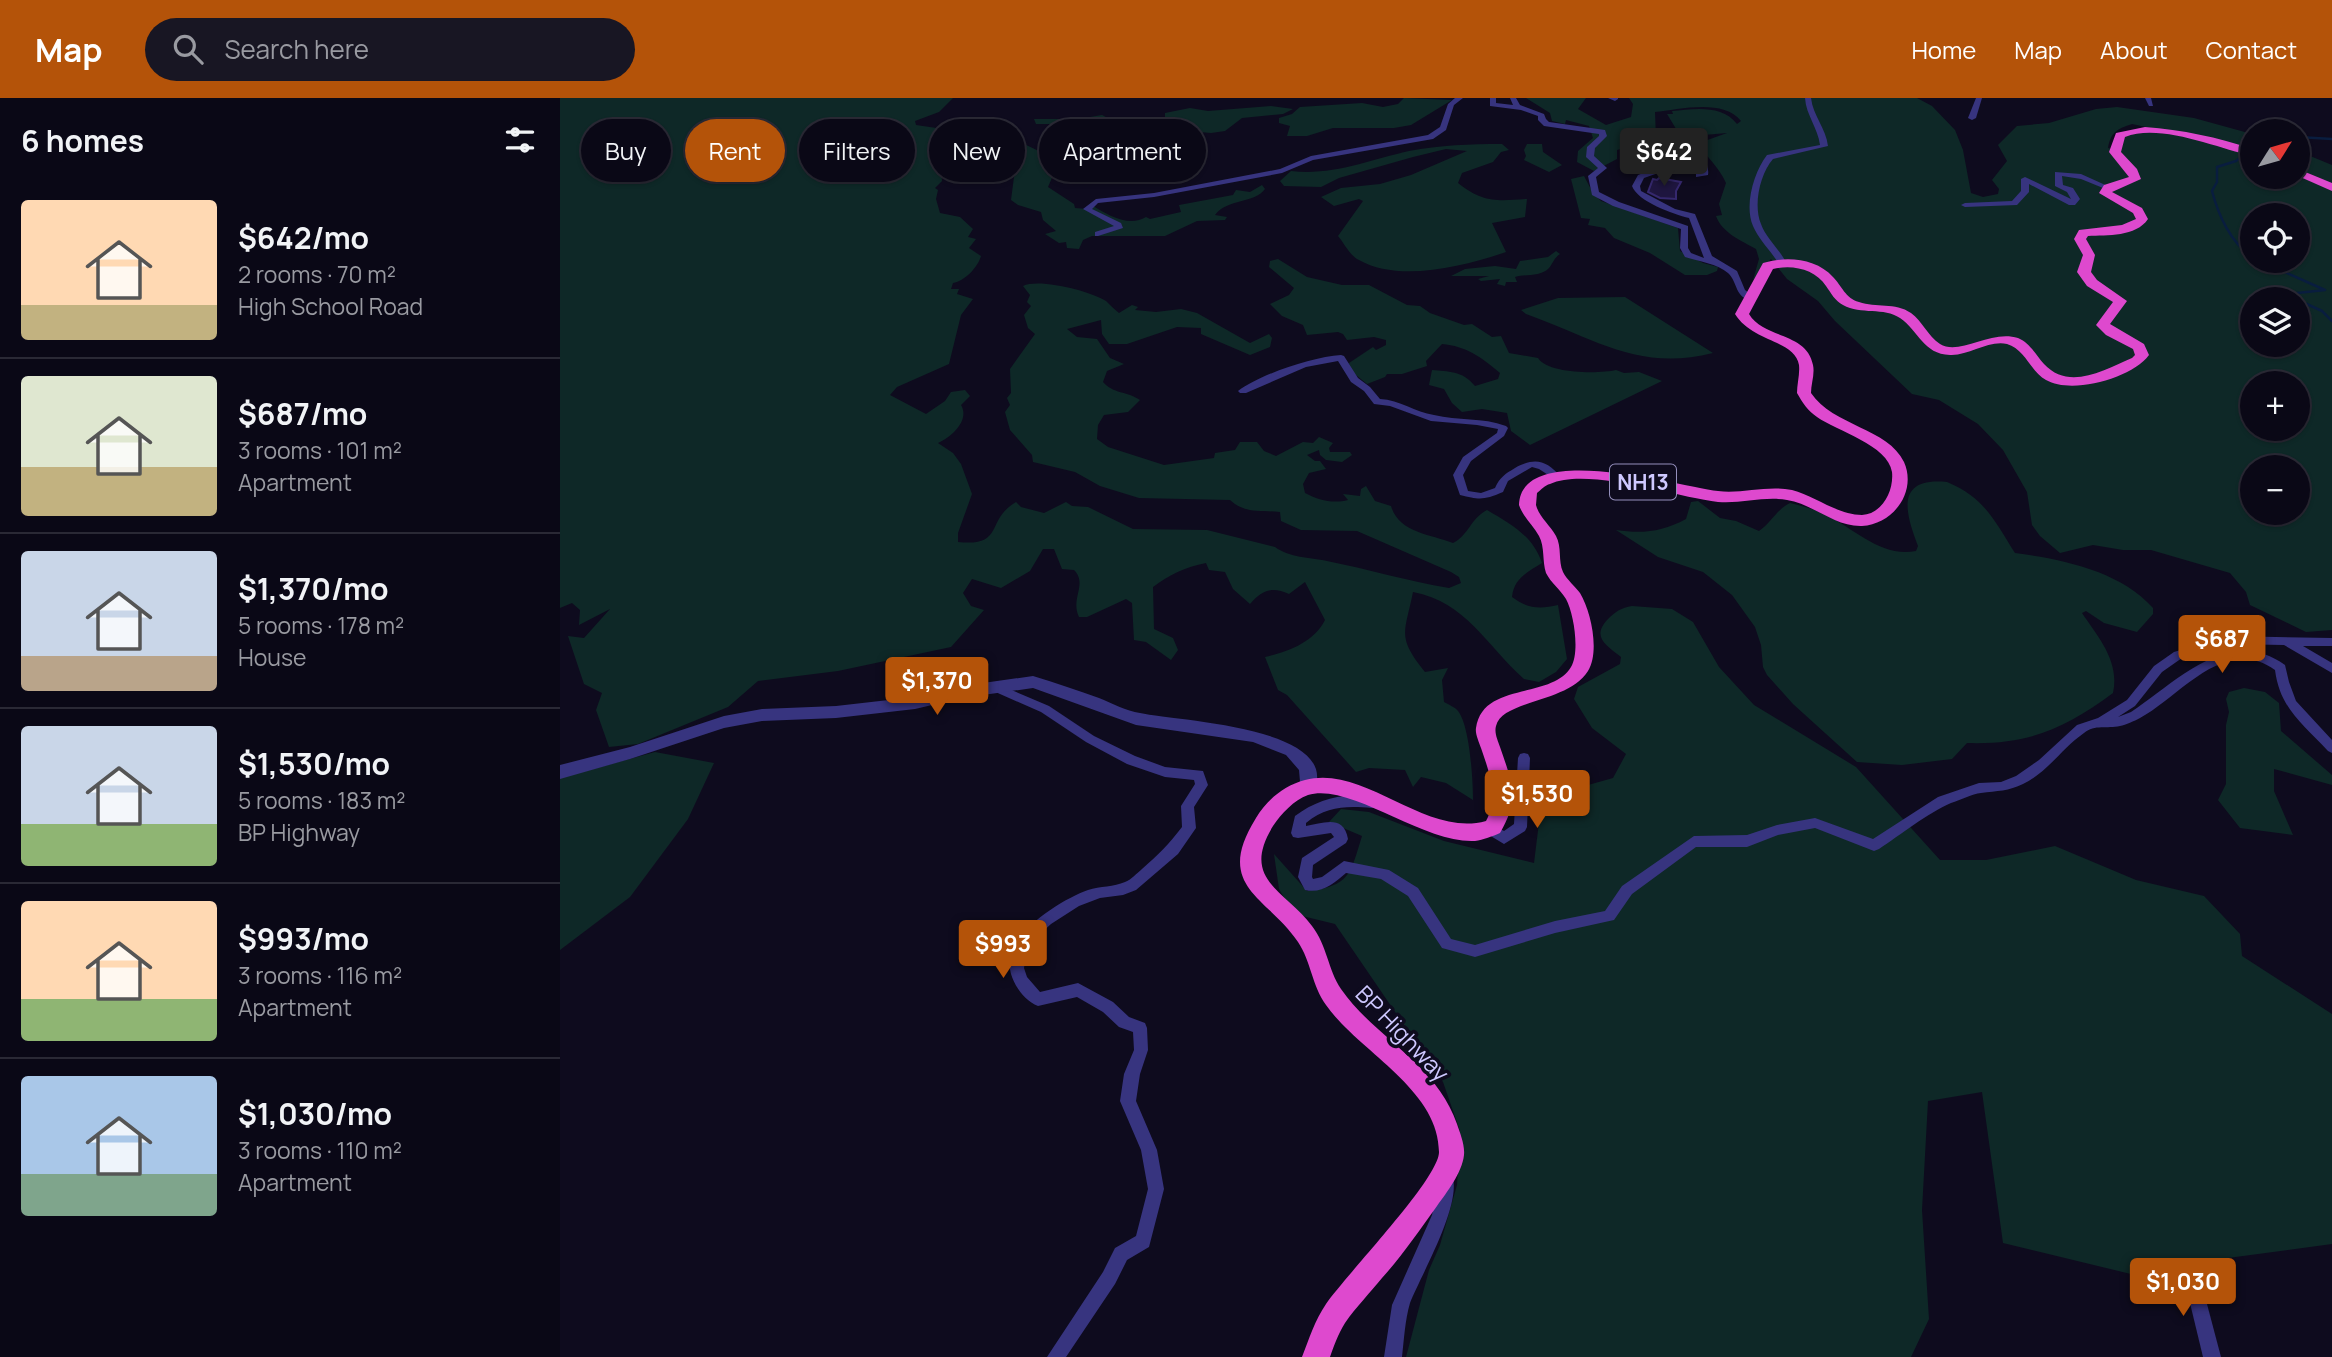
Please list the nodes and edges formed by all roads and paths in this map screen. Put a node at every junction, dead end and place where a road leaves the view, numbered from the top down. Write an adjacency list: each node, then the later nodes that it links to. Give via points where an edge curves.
1 (1460, 98): 15 (street, via 1451,104 1443,128 1430,137 1311,158 1292,168 1222,182 1096,201 1087,209 1119,228)
2 (1493, 98): 6 (street, via 1492,105)
3 (1513, 98): 6 (street, via 1517,106)
4 (1808, 98): 16 (street, via 1808,110 1824,146 1770,157 1756,192 1755,223)
5 (1979, 98): 7 (street)
6 (1532, 110): 17 (street, via 1547,124 1602,132 1591,147 1590,157 1603,168 1592,176 1595,192 1685,228 1688,255)
7 (1972, 118)
8 (1686, 141): 10 (street, via 1705,167 1705,173); 17 (street, via 1668,149 1676,164 1641,177 1637,192 1692,216 1704,251)
9 (2240, 149): 13 (highway, via 2132,128 2120,135 2114,149 2135,179)
10 (1699, 175)
11 (2310, 177): 12 (highway)
12 (2332, 187)
13 (2108, 188): 14 (street, via 2058,174 2059,186 2070,190 2076,199 2071,203 2025,179 2025,192 2014,203); 16 (highway, via 2108,196 2138,211 2142,219 2126,229 2083,233 2080,239 2089,256 2084,272 2092,283 2120,300 2104,319 2106,329 2136,344 2142,355 2089,381 2053,378 2023,346 2012,341 1998,339 1961,351 1937,349 1905,315 1890,308 1849,303 1823,275)
14 (1965, 205)
15 (1098, 233)
16 (1782, 262): 18 (highway, via 1765,269)
17 (1722, 266): 18 (street, via 1734,273 1741,291)
18 (1750, 298): 20 (highway, NH13, via 1742,314 1744,320 1798,349 1807,364 1804,393 1817,410 1874,439 1895,458 1900,483 1888,511 1853,521 1790,495 1721,497 1614,477)
19 (1243, 391): 20 (street, via 1306,364 1340,358 1377,402 1391,401 1427,417 1489,421 1503,428 1467,459 1458,475 1464,493 1482,497 1499,490 1504,479 1531,464)
20 (1556, 477): 31 (highway, via 1535,486 1527,504 1531,517 1549,539 1554,572 1575,600 1583,664 1576,676 1544,693 1512,702 1486,722 1503,802 1502,815)
21 (2287, 641): 22 (street); 23 (street); 25 (street, via 2226,640 2178,655 2158,669 2131,703)
22 (2332, 642)
23 (2332, 669)
24 (995, 687): 28 (street, via 915,703 724,722); 29 (street, via 1033,682 1136,719 1255,736 1292,751 1307,768); 34 (street, via 1045,709 1131,760 1165,772 1199,775 1202,785 1187,806 1189,828 1173,850 1124,890 1100,892 1060,911 1035,931 1019,954 1017,969 1025,988 1038,999 1078,990 1140,1028 1140,1050 1128,1101 1149,1150 1156,1189 1143,1241 1121,1254)
25 (2102, 721): 26 (street, via 2125,722 2196,669 2239,654 2271,660 2281,668 2288,703); 30 (street, via 2081,728 2020,780 1943,801 1874,845 1815,823 1747,841 1695,842 1626,890 1609,916 1555,926 1475,951 1447,944 1413,892 1384,874 1345,867 1310,886 1305,877 1307,862 1341,839 1340,832 1333,827 1297,833 1300,820 1316,806 1345,801)
26 (2332, 748)
27 (1524, 758): 31 (street, via 1520,827 1504,838)
28 (560, 772)
29 (1307, 788): 30 (highway, via 1337,786); 32 (highway, BP Highway, via 1285,798 1270,812 1251,858 1254,877 1303,931 1331,993 1345,1011 1436,1101)
30 (1380, 804): 31 (highway, via 1447,830)
31 (1489, 828)
32 (1451, 1155): 35 (highway, via 1439,1181 1395,1242 1334,1315); 36 (street, via 1440,1216 1401,1305)
33 (2190, 1270): 37 (street)
34 (1056, 1357)
35 (1316, 1357)
36 (1393, 1357)
37 (2212, 1357)

